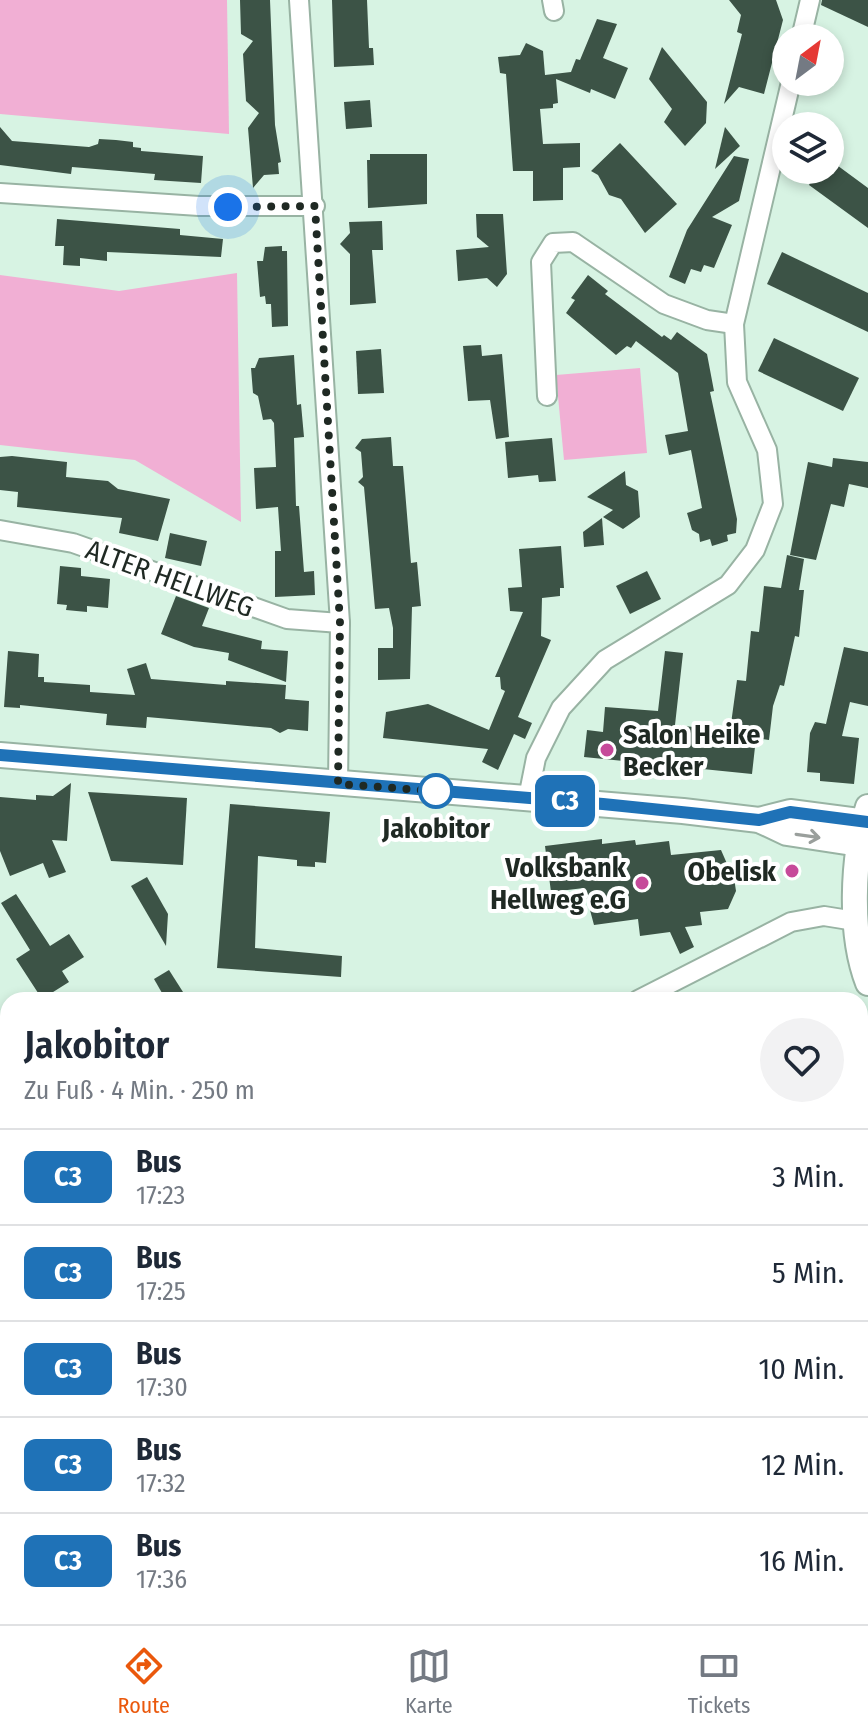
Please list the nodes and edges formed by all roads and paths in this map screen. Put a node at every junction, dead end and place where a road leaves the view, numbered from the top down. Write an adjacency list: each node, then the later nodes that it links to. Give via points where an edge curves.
1 (299, 0): 6 (street)
2 (810, 0): 3 (street)
3 (804, 24)
4 (788, 96): 7 (street)
5 (0, 193): 6 (street, via 199,206)
6 (315, 206): 10 (street)
7 (734, 324): 8 (street, via 664,304 573,242 553,243 541,262); 13 (street, via 737,382 767,450 773,504 755,550 728,585 605,660 587,679 561,708 536,758)
8 (547, 396)
9 (0, 530): 10 (street, ALTER HELLWEG, via 73,543 287,619)
10 (340, 623): 12 (street)
11 (0, 755): 12 (street)
12 (338, 784): 13 (street)
13 (528, 798): 14 (street, via 759,820 787,833)
14 (865, 828): 15 (street)
15 (855, 921): 16 (street); 17 (street, via 824,916 791,922)
16 (868, 983)
17 (655, 992)

